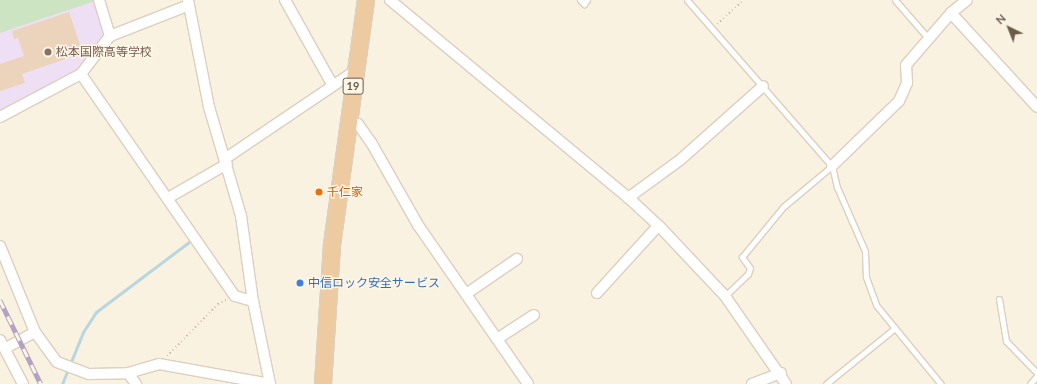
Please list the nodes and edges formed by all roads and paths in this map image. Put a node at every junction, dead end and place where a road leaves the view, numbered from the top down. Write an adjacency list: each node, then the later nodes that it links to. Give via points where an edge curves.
1 (99, 0): 14 (street)
2 (285, 0): 18 (street)
3 (366, 0): 16 (highway, 19)
4 (390, 0): 26 (street)
5 (580, 0): 6 (lane, via 584,4)
6 (587, 0)
7 (687, 0): 13 (lane)
8 (744, 0): 13 (path)
9 (895, 0): 15 (lane)
10 (967, 0): 12 (street)
11 (188, 3): 14 (street); 23 (street, via 209,107)
12 (951, 14): 15 (street); 20 (street)
13 (712, 28): 19 (lane)
14 (110, 36): 17 (street)
15 (928, 38): 24 (street, via 906,65 907,83 899,101)
16 (355, 71): 18 (street); 22 (highway, 19)
17 (81, 74): 21 (street); 25 (street)
18 (333, 86): 23 (street)
19 (763, 86): 24 (lane); 26 (street, via 680,160)
20 (1037, 107)
21 (0, 117)
22 (349, 121): 31 (street, via 358,124 372,144 418,225); 34 (highway, 19)
23 (226, 161): 25 (street); 36 (street, via 241,216)
24 (832, 166): 33 (lane, via 783,207 742,257 750,268 748,274); 38 (lane, via 837,187 865,251 866,277 876,305)
25 (168, 198): 32 (street)
26 (628, 198): 27 (street)
27 (658, 226): 30 (street); 33 (street)
28 (0, 246): 39 (street)
29 (516, 259): 31 (street)
30 (597, 293)
31 (466, 294): 40 (street)
32 (235, 296): 36 (street); 42 (path, via 218,304)
33 (725, 296): 44 (street)
34 (327, 297): 51 (highway, 19); 52 (highway, 19, via 332,323)
35 (999, 300): 45 (lane, via 1006,341)
36 (253, 301): 50 (street)
37 (534, 315): 40 (street)
38 (895, 328): 56 (lane); 57 (lane)
39 (35, 332): 41 (street); 47 (street, via 57,362)
40 (497, 339): 53 (street)
41 (3, 344): 48 (street)
42 (159, 364): 43 (street); 50 (street)
43 (128, 373): 47 (street); 49 (street)
44 (781, 373): 54 (street); 55 (street)
45 (1037, 373)
46 (1037, 376): 58 (lane)
47 (89, 379)
48 (23, 384)
49 (136, 384)
50 (270, 384)
51 (323, 384)
52 (334, 384)
53 (528, 384)
54 (752, 384)
55 (786, 384)
56 (826, 384)
57 (941, 384)
58 (1030, 384)

